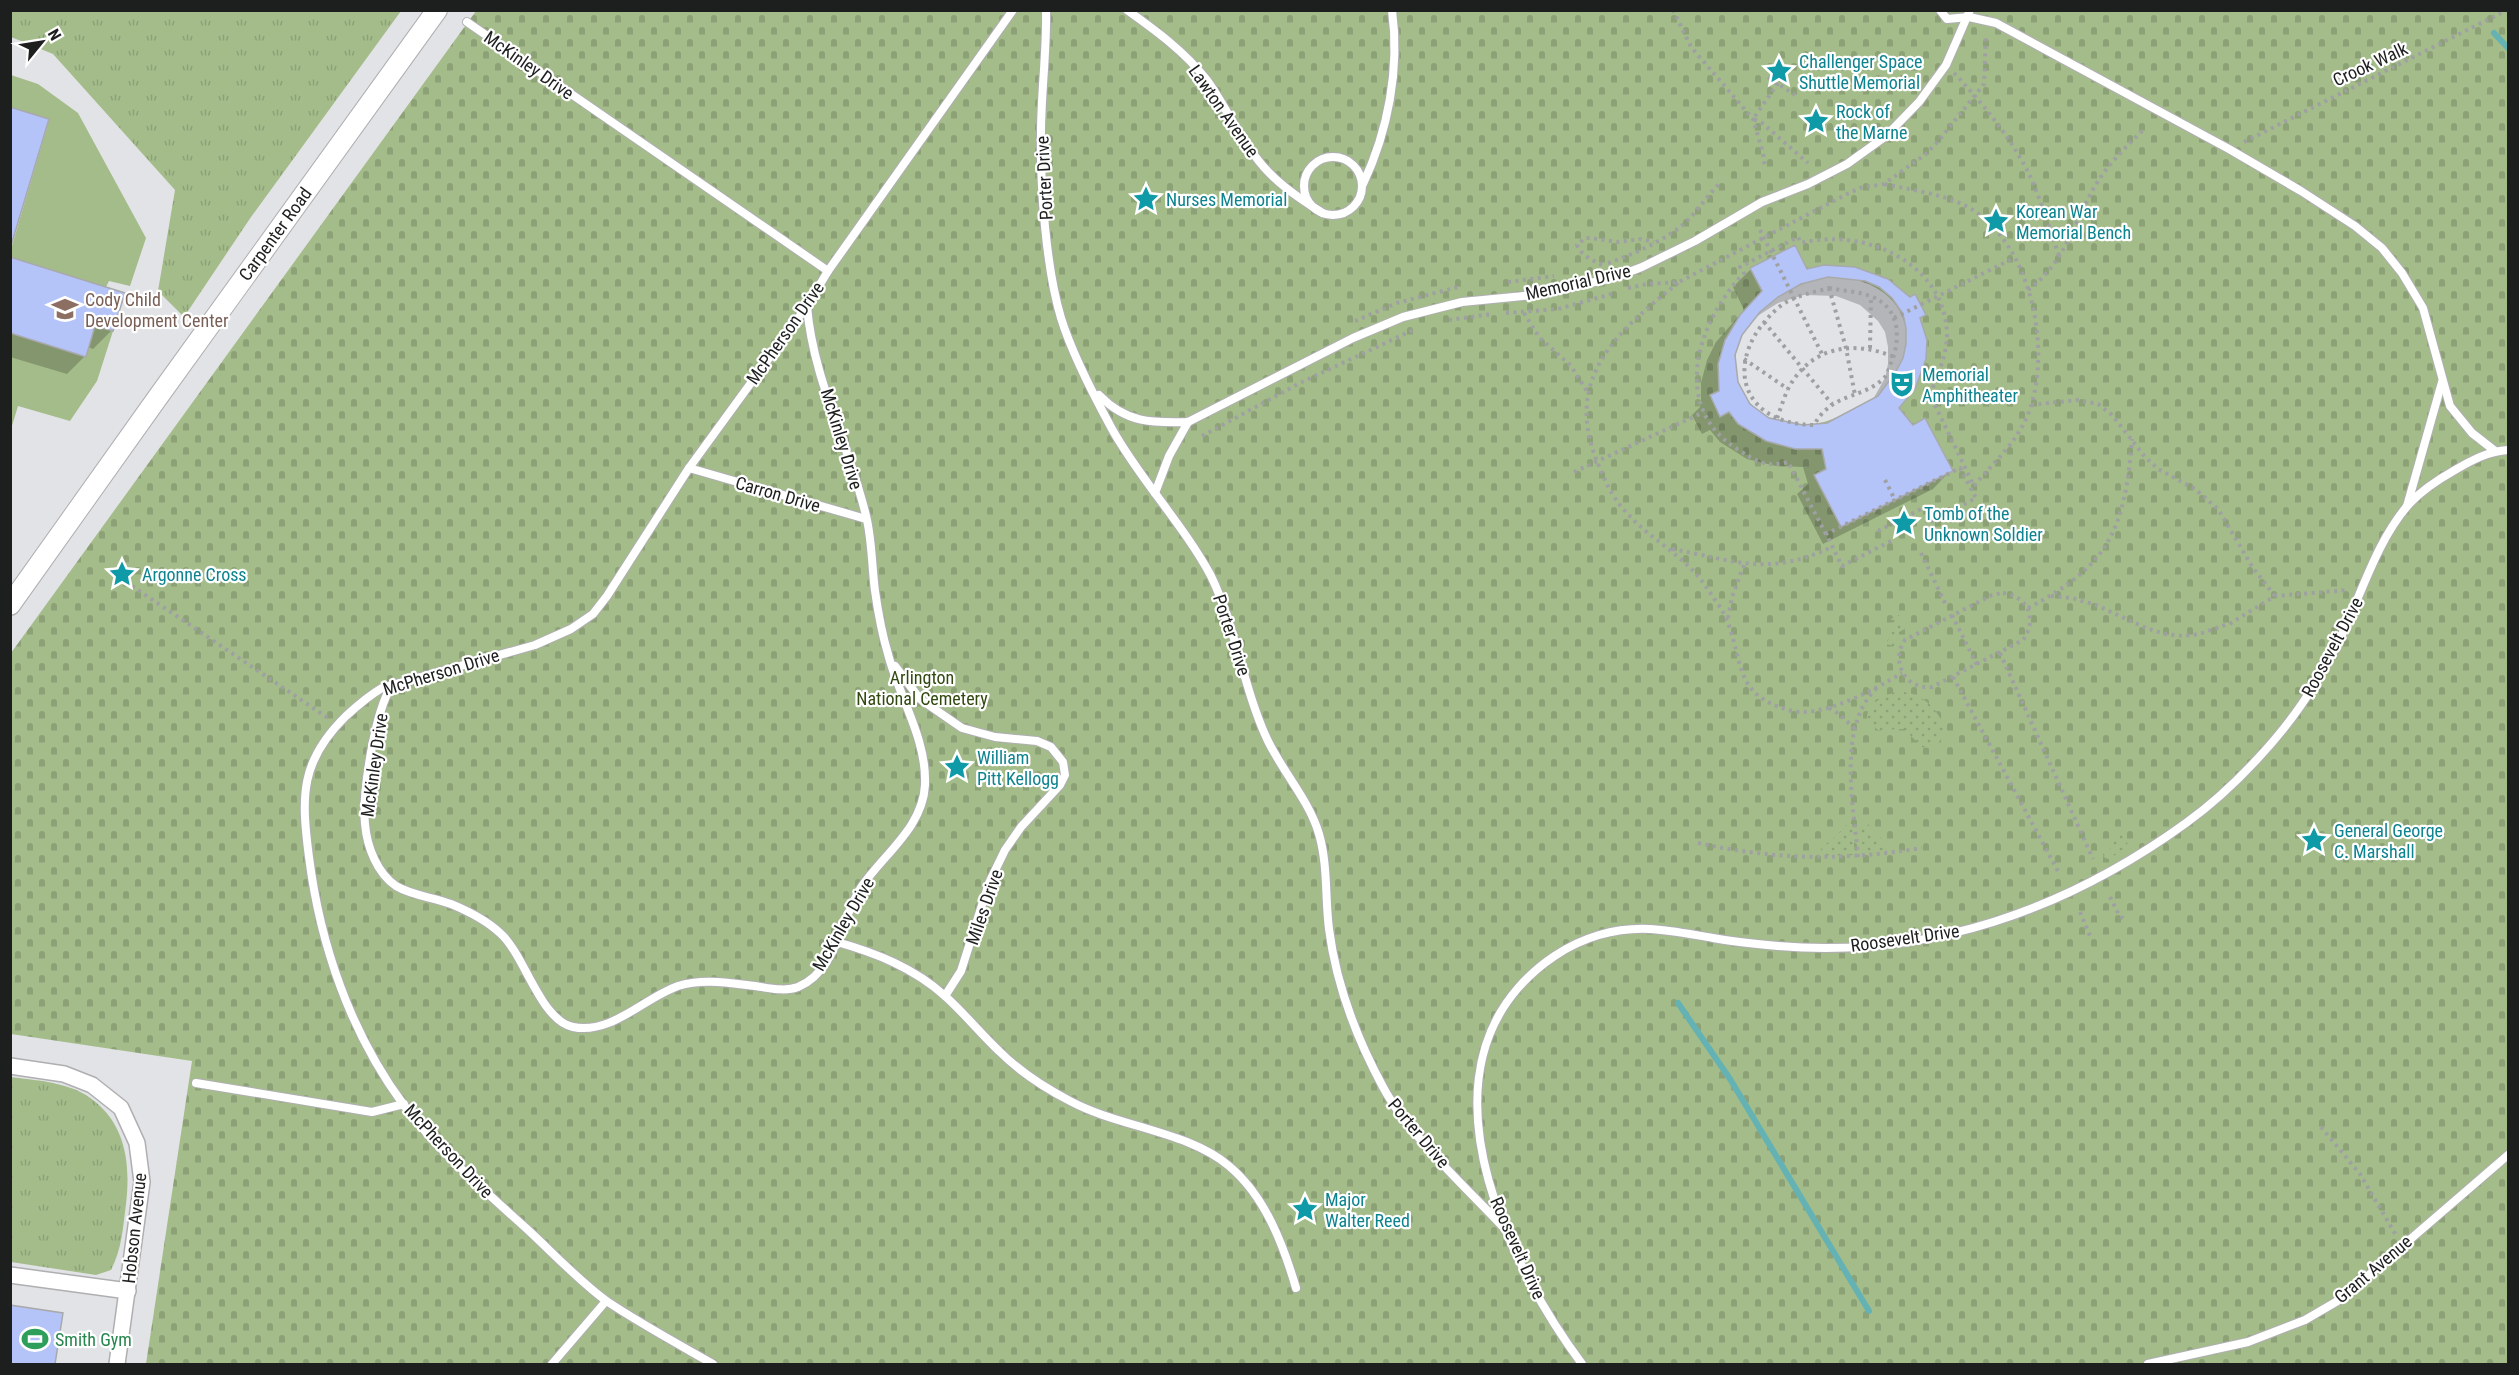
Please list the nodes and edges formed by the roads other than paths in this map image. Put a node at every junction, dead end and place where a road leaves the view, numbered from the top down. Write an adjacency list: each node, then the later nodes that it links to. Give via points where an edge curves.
1 (437, 10): 22 (street, Carpenter Road)
2 (1013, 10): 11 (lane, McPherson Drive)
3 (1046, 10): 14 (lane, Porter Drive, via 1041,135 1053,286 1061,318)
4 (1126, 10): 10 (lane, Lawton Avenue, via 1162,35 1205,78 1240,136 1266,169)
5 (1392, 10): 9 (lane, via 1393,71 1385,127)
6 (1940, 10): 7 (lane, via 1947,19)
7 (1970, 14): 13 (lane, via 1996,23 2109,83 2285,181 2355,226 2382,248 2422,308); 15 (lane, Memorial Drive, via 1946,65 1886,136 1865,153 1808,184 1762,202 1657,261 1616,277 1543,294 1453,304 1403,317 1353,338)
8 (467, 22): 11 (lane, McKinley Drive)
9 (1362, 186): 10 (lane, via 1361,195 1349,210 1330,215); 10 (lane, via 1358,171 1346,160 1333,157 1316,163 1308,173 1305,189 1307,199)
10 (1321, 212)
11 (828, 271): 12 (lane, McPherson Drive)
12 (807, 306): 18 (lane, McPherson Drive); 21 (lane, McKinley Drive, via 816,356)
13 (2442, 380): 17 (lane, via 2456,415); 20 (lane)
14 (1093, 389): 15 (lane, Memorial Drive, via 1111,407 1132,419); 19 (lane, Porter Drive, via 1113,429)
15 (1188, 422): 19 (lane)
16 (2508, 450): 17 (lane, Roosevelt Drive)
17 (2495, 451): 20 (lane, Roosevelt Drive, via 2441,478)
18 (689, 468): 21 (lane, Carron Drive); 24 (lane, McPherson Drive, via 592,614 571,629 535,645)
19 (1155, 493): 31 (lane, Porter Drive, via 1215,586 1260,721 1316,826 1323,854 1334,956 1370,1061 1411,1129)
20 (2406, 508): 31 (lane, Roosevelt Drive, via 2390,529 2343,633 2308,695 2283,728 2210,805 2115,870 2054,901 1963,931 1885,945 1783,946 1667,929 1632,929 1588,939 1536,969 1495,1021 1477,1080 1481,1157)
21 (867, 519): 23 (lane, McKinley Drive)
22 (10, 605)
23 (888, 657): 25 (lane, McKinley Drive, via 912,720 925,785 916,818 861,888); 26 (lane, Miles Drive, via 920,699 943,717 978,734 1037,741 1051,747 1063,762 1065,775 1060,785 1005,850 989,883 961,971)
24 (392, 685): 25 (lane, McKinley Drive, via 384,697 366,803 366,833 378,867 396,885 472,914 501,934 549,1009 570,1027 597,1027 692,982 796,988 822,968); 29 (lane, McPherson Drive, via 365,698 318,747 304,804 314,896 338,981 364,1041)
25 (837, 942): 26 (lane, via 879,954)
26 (945, 996): 33 (lane, via 1001,1053 1069,1101 1099,1115 1189,1143 1228,1166 1249,1186 1265,1210)
27 (10, 1066): 34 (street, Hobson Avenue, via 64,1074 92,1085 121,1108 137,1143 142,1182)
28 (196, 1083): 29 (lane, via 372,1112)
29 (404, 1104): 35 (lane, McPherson Drive, via 482,1188)
30 (2508, 1155): 40 (lane, Grant Avenue, via 2341,1299 2305,1320 2248,1342)
31 (1506, 1231): 39 (lane, Roosevelt Drive, via 1543,1305)
32 (10, 1275): 34 (street)
33 (1296, 1288)
34 (128, 1291): 36 (street, Hobson Avenue)
35 (606, 1300): 37 (lane); 38 (lane, McPherson Drive)
36 (117, 1365)
37 (552, 1365)
38 (713, 1365)
39 (1582, 1365)
40 (2148, 1365)

